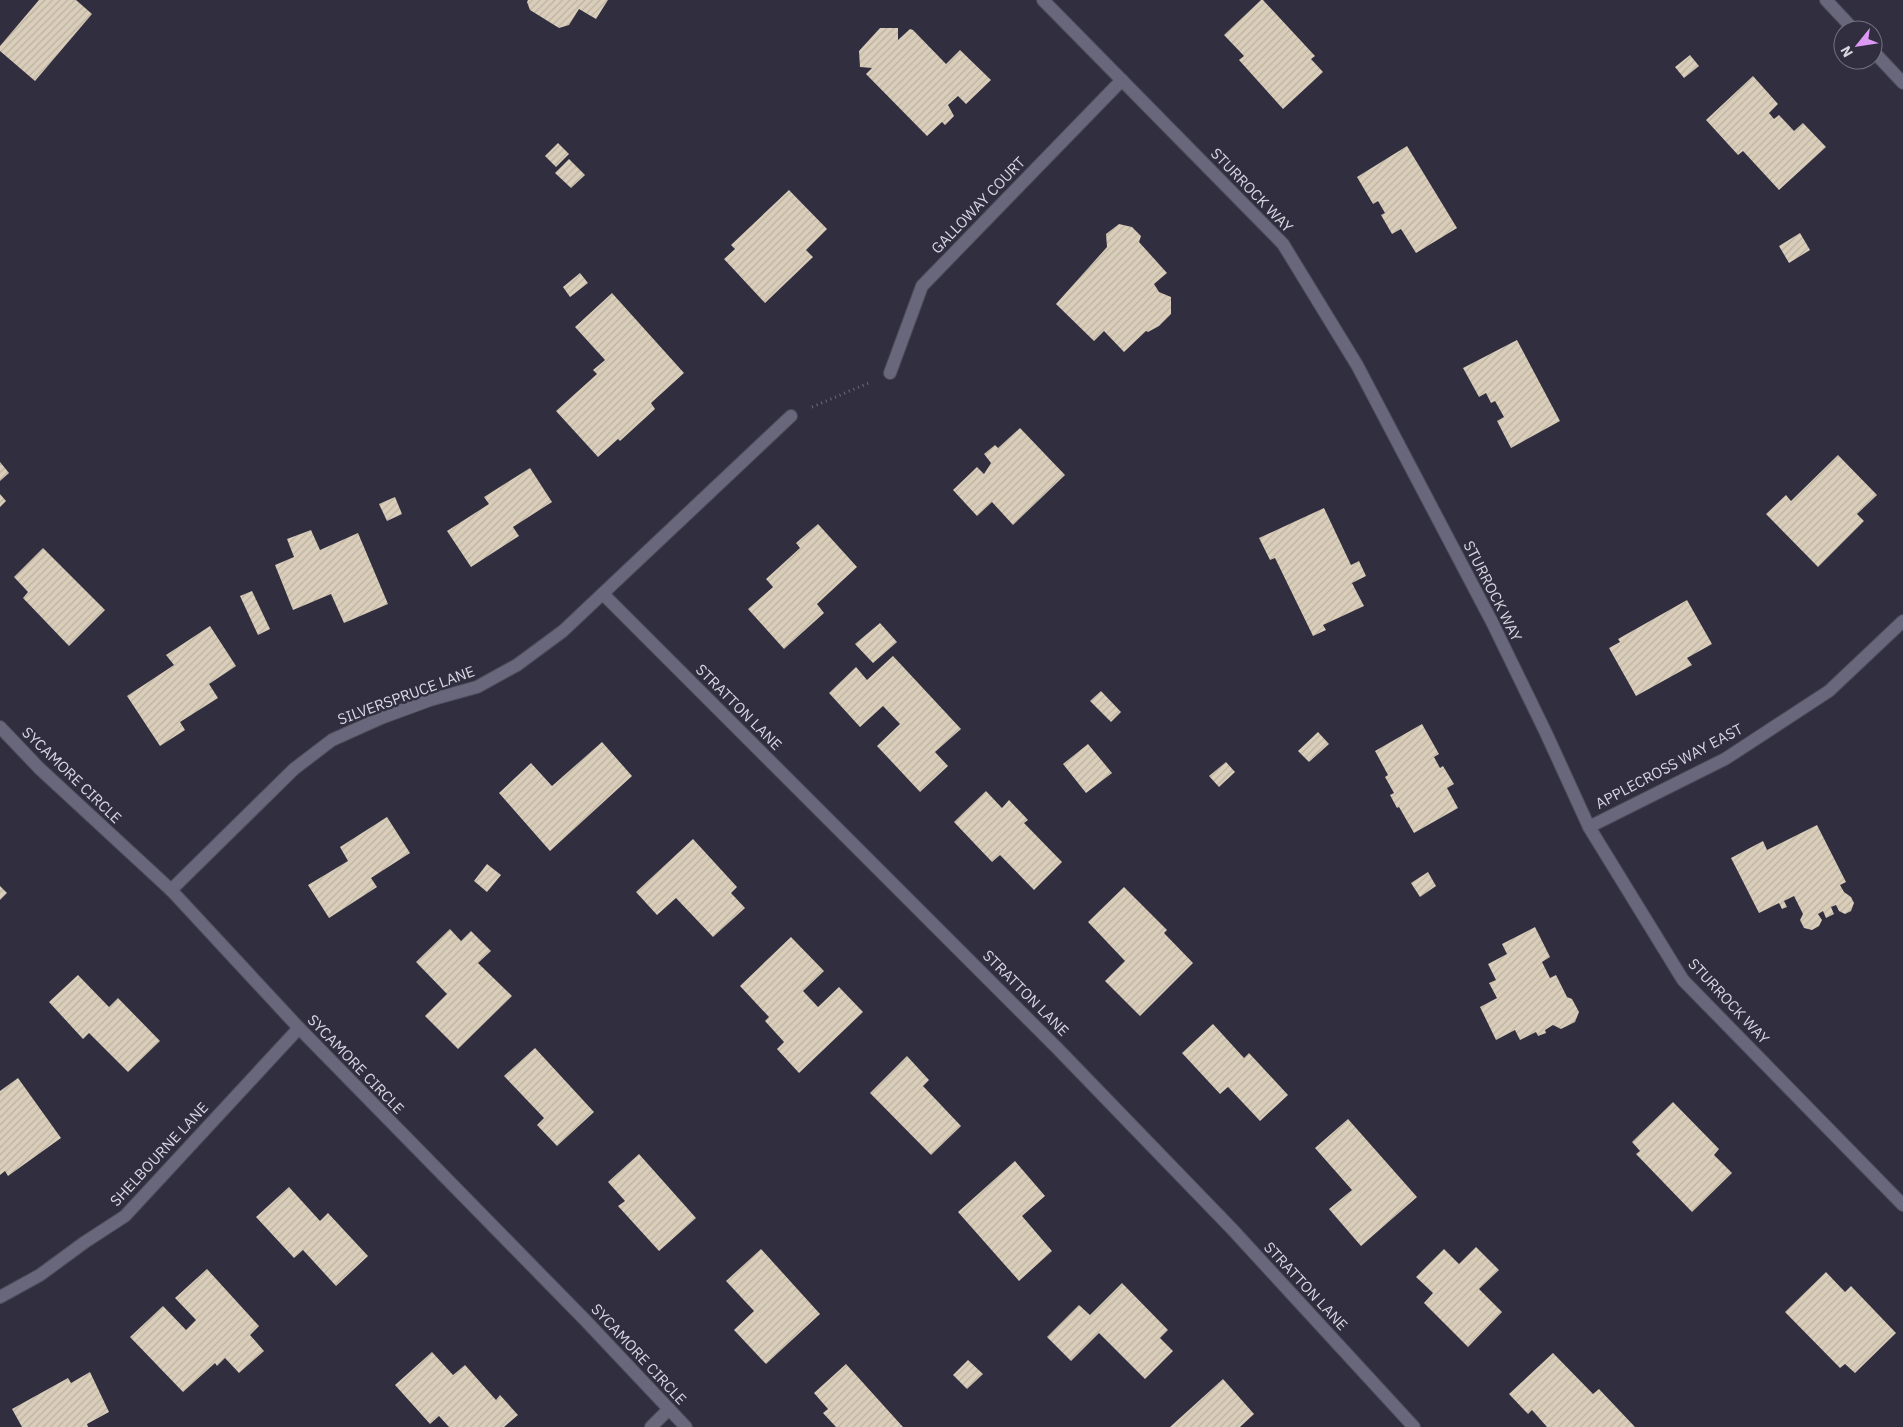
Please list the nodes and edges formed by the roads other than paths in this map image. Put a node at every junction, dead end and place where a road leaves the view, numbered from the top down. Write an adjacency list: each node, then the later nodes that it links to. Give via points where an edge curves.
1 (1043, 0): 5 (street, STURROCK WAY)
2 (1826, 0): 3 (street)
3 (1845, 20)
4 (1883, 62): 6 (street)
5 (1122, 80): 7 (street, GALLOWAY COURT, via 922,286); 12 (street, STURROCK WAY, via 1283,244 1357,365 1492,622)
6 (1903, 83)
7 (890, 373)
8 (791, 416): 9 (street, SILVERSPRUCE LANE)
9 (603, 594): 13 (street, SILVERSPRUCE LANE, via 556,637 477,687 430,700 332,740 294,769); 20 (street, STRATTON LANE, via 1071,1062 1232,1229)
10 (1903, 621): 12 (street, APPLECROSS WAY EAST, via 1830,692 1725,759)
11 (0, 727): 13 (street, SYCAMORE CIRCLE, via 39,768)
12 (1589, 827): 15 (street, STURROCK WAY, via 1684,980)
13 (171, 890): 14 (street, SYCAMORE CIRCLE)
14 (298, 1028): 16 (street, SHELBOURNE LANE, via 125,1216 40,1275); 17 (street, SYCAMORE CIRCLE, via 586,1320)
15 (1903, 1205)
16 (0, 1297)
17 (668, 1410): 18 (street); 19 (street, SYCAMORE CIRCLE)
18 (651, 1427)
19 (686, 1427)
20 (1414, 1427)

